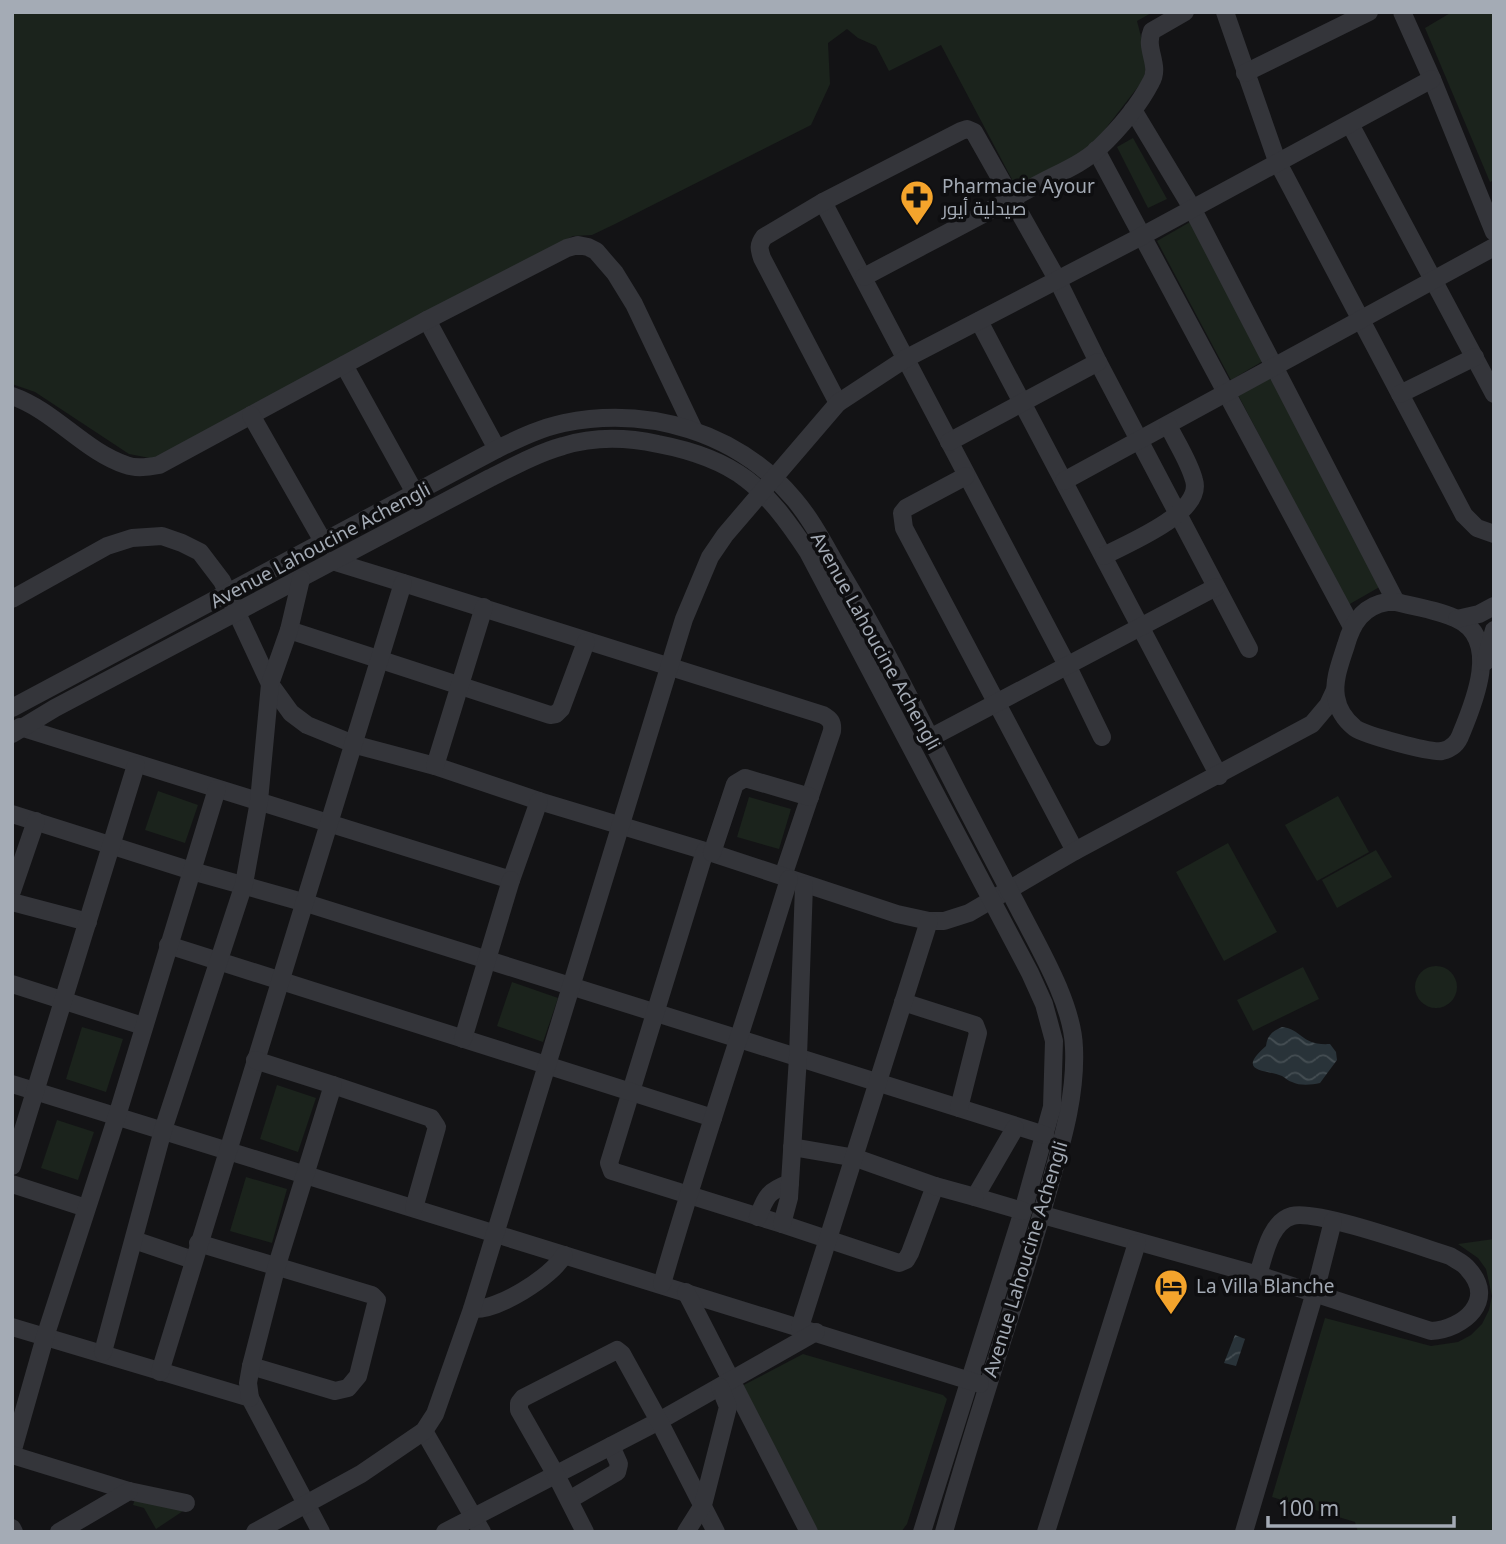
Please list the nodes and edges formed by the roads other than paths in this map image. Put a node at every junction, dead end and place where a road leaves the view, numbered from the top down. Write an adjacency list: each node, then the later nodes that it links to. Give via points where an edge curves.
1 (1185, 12): 7 (street, via 1152,31 1154,76)
2 (1225, 12): 5 (street)
3 (1402, 12): 6 (street)
4 (1364, 13): 5 (street)
5 (1245, 73): 10 (street)
6 (1432, 79): 8 (street); 14 (street)
7 (1133, 110): 9 (street); 13 (street)
8 (1350, 124): 10 (street); 19 (street)
9 (1096, 150): 11 (street); 15 (street)
10 (1277, 161): 13 (street); 21 (street)
11 (1012, 198): 12 (street, via 979,139 968,129); 17 (street); 18 (street)
12 (823, 202): 17 (street); 32 (street, via 764,237 759,248)
13 (1192, 208): 15 (street); 27 (street)
14 (1494, 232)
15 (1142, 236): 18 (street); 28 (street)
16 (1494, 247): 19 (street)
17 (864, 277): 24 (street)
18 (1057, 279): 22 (street); 25 (street)
19 (1435, 280): 21 (street); 23 (street)
20 (427, 320): 26 (street); 36 (street, via 571,246 589,247 609,265 634,304); 39 (street)
21 (1361, 320): 27 (street); 29 (street)
22 (979, 321): 24 (street); 33 (street)
23 (1475, 358): 29 (street); 30 (street)
24 (905, 359): 32 (street); 38 (street)
25 (1098, 362): 33 (street); 37 (street)
26 (344, 365): 34 (street); 43 (street)
27 (1275, 367): 28 (street); 54 (street)
28 (1227, 393): 35 (street); 60 (street)
29 (1400, 394): 45 (street, via 1464,515 1477,528)
30 (1494, 394)
31 (12, 396): 34 (street, via 37,407 126,466 159,465)
32 (838, 403): 42 (street)
33 (1023, 404): 38 (street); 41 (street)
34 (251, 415): 46 (street)
35 (1168, 425): 37 (street); 44 (street, via 1195,481 1195,492)
36 (694, 430): 39 (street, Avenue Lahoucine Achengli, via 668,422 606,417 562,423); 42 (street, Avenue Lahoucine Achengli, via 750,459)
37 (1141, 440): 41 (street); 44 (street)
38 (949, 442): 40 (street)
39 (497, 449): 43 (street, Avenue Lahoucine Achengli)
40 (966, 476): 67 (street); 72 (street, via 906,508 902,520)
41 (1064, 481): 47 (street)
42 (766, 485): 48 (street, Avenue Lahoucine Achengli, via 693,451 632,438 586,440 541,453); 66 (street, via 710,557); 78 (street, Avenue Lahoucine Achengli, via 793,498 809,519); 100 (street, Avenue Lahoucine Achengli, via 808,552)
43 (415, 493): 46 (street, Avenue Lahoucine Achengli)
44 (1180, 515): 47 (street); 51 (street)
45 (1494, 534)
46 (324, 543): 52 (street, Avenue Lahoucine Achengli)
47 (1104, 556): 59 (street)
48 (332, 561): 49 (street, Avenue Lahoucine Achengli); 50 (street)
49 (301, 579): 57 (street, Avenue Lahoucine Achengli); 61 (street)
50 (403, 583): 56 (street); 65 (street)
51 (1216, 587): 59 (street); 64 (street)
52 (228, 595): 53 (street, via 200,552 153,535 107,546); 57 (street); 73 (street, Avenue Lahoucine Achengli)
53 (12, 598)
54 (1396, 602): 58 (street); 60 (street, via 1370,607)
55 (1494, 606): 58 (street)
56 (484, 607): 63 (street); 70 (street)
57 (236, 614): 69 (street); 76 (street, Avenue Lahoucine Achengli)
58 (1457, 619): 68 (street, via 1479,643)
59 (1140, 626): 67 (street); 82 (street)
60 (1352, 626): 71 (street)
61 (289, 630): 65 (street); 69 (street)
62 (1494, 630): 68 (street)
63 (586, 642): 66 (street); 70 (street, via 556,714)
64 (1249, 649)
65 (380, 659): 70 (street); 79 (street)
66 (670, 667): 84 (street, via 829,719 832,731); 90 (street)
67 (1068, 667): 72 (street); 77 (street)
68 (1482, 672): 75 (street, via 1460,738 1447,749 1431,751)
69 (270, 684): 79 (street, via 291,713 307,725); 85 (street)
70 (461, 687): 81 (street)
71 (1335, 690): 74 (street); 75 (street, via 1341,712)
72 (997, 702): 78 (street); 92 (street)
73 (12, 708)
74 (1312, 724): 75 (street); 82 (street)
75 (1357, 729)
76 (16, 731): 80 (street)
77 (1102, 737)
78 (930, 738): 98 (street, Avenue Lahoucine Achengli)
79 (355, 745): 81 (street); 89 (street)
80 (136, 765): 83 (street); 91 (street)
81 (435, 766): 86 (street)
82 (1219, 776): 92 (street)
83 (217, 789): 85 (street); 94 (street)
84 (810, 797): 93 (street, via 739,780); 96 (street)
85 (258, 801): 89 (street); 97 (street)
86 (539, 801): 90 (street); 95 (street)
87 (12, 814): 88 (street)
88 (36, 821): 91 (street); 99 (street)
89 (330, 823): 95 (street); 102 (street)
90 (621, 826): 93 (street); 110 (street)
91 (112, 846): 94 (street); 104 (street)
92 (1075, 851): 98 (street)
93 (709, 852): 96 (street); 113 (street)
94 (192, 871): 97 (street); 105 (street)
95 (511, 880): 107 (street)
96 (792, 880): 103 (street); 115 (street); 117 (street)
97 (244, 884): 102 (street); 106 (street)
98 (1009, 888): 100 (street); 144 (street, Avenue Lahoucine Achengli, via 1059,991 1074,1043 1075,1075)
99 (12, 891)
100 (991, 898): 103 (street, via 969,913); 130 (street, Avenue Lahoucine Achengli, via 1044,1004 1054,1041 1052,1107)
101 (12, 902): 104 (street)
102 (306, 903): 107 (street); 108 (street)
103 (929, 921): 112 (street)
104 (88, 922): 111 (street)
105 (169, 945): 106 (street); 114 (street)
106 (219, 960): 108 (street); 129 (street)
107 (487, 960): 110 (street); 116 (street)
108 (279, 981): 116 (street); 118 (street)
109 (12, 984): 111 (street)
110 (572, 988): 113 (street); 119 (street)
111 (64, 1000): 114 (street); 123 (street)
112 (903, 1002): 120 (street); 125 (street, via 975,1025 978,1033)
113 (654, 1012): 115 (street); 124 (street)
114 (143, 1026): 126 (street)
115 (740, 1038): 117 (street); 127 (street)
116 (463, 1039): 119 (street)
117 (798, 1057): 120 (street); 131 (street)
118 (255, 1060): 122 (street); 132 (street)
119 (548, 1066): 124 (street); 148 (street)
120 (878, 1082): 125 (street); 133 (street)
121 (12, 1084): 123 (street)
122 (333, 1085): 135 (street); 142 (street, via 435,1121)
123 (35, 1091): 126 (street); 134 (street)
124 (630, 1092): 127 (street); 139 (street, via 610,1168 616,1174)
125 (958, 1108): 128 (street)
126 (117, 1116): 129 (street); 141 (street)
127 (713, 1118): 139 (street)
128 (1015, 1128): 130 (street); 140 (street)
129 (163, 1130): 132 (street); 149 (street)
130 (1045, 1135): 143 (street, Avenue Lahoucine Achengli)
131 (792, 1147): 133 (street); 136 (street)
132 (227, 1150): 135 (street); 152 (street)
133 (856, 1158): 138 (street); 150 (street)
134 (12, 1166)
135 (307, 1175): 142 (street); 154 (street)
136 (790, 1183): 145 (street, via 772,1190); 147 (street)
137 (12, 1184): 141 (street)
138 (935, 1185): 140 (street); 150 (street, via 906,1260 889,1262)
139 (687, 1196): 145 (street); 156 (street)
140 (975, 1197): 143 (street)
141 (86, 1208): 162 (street)
142 (414, 1208): 148 (street)
143 (1023, 1211): 166 (street, Avenue Lahoucine Achengli)
144 (1043, 1215): 151 (street); 168 (street, Avenue Lahoucine Achengli)
145 (758, 1217): 147 (street)
146 (1333, 1221): 155 (street, via 1292,1216 1281,1223); 158 (street); 158 (street, via 1450,1256 1476,1279 1479,1297 1466,1320 1431,1331)
147 (782, 1223): 150 (street)
148 (495, 1233): 153 (street); 159 (street)
149 (134, 1240): 152 (street); 163 (street)
150 (830, 1240): 161 (street)
151 (1137, 1243): 155 (street); 191 (street)
152 (196, 1251): 154 (street); 165 (street)
153 (565, 1255): 156 (street); 159 (street, via 548,1275 492,1307)
154 (277, 1265): 164 (street); 164 (street, via 372,1294 377,1304 358,1376 348,1388 335,1391)
155 (1258, 1275): 158 (street)
156 (663, 1284): 157 (street)
157 (686, 1292): 161 (street); 167 (street)
158 (1315, 1292): 192 (street)
159 (472, 1309): 171 (street, via 435,1414)
160 (12, 1326): 162 (street)
161 (808, 1329): 166 (street); 167 (street)
162 (45, 1337): 163 (street); 173 (street)
163 (103, 1352): 165 (street)
164 (251, 1366): 169 (street)
165 (160, 1372): 169 (street)
166 (968, 1380): 168 (street); 181 (street, Avenue Lahoucine Achengli)
167 (725, 1385): 170 (street); 179 (street, via 728,1407); 189 (street)
168 (986, 1386): 190 (street, Avenue Lahoucine Achengli)
169 (250, 1398): 178 (street)
170 (659, 1420): 172 (street); 174 (street, via 617,1350 523,1398 519,1409); 179 (street)
171 (424, 1431): 178 (street); 180 (street)
172 (611, 1446): 174 (street); 176 (street, via 619,1464 617,1472)
173 (12, 1454): 175 (street)
174 (556, 1475): 176 (street); 180 (street)
175 (129, 1491): 177 (street); 182 (street)
176 (569, 1500): 186 (street)
177 (186, 1503)
178 (307, 1504): 183 (street); 184 (street)
179 (703, 1505): 187 (street); 188 (street)
180 (478, 1524): 185 (street)
181 (921, 1531)
182 (59, 1532)
183 (255, 1532)
184 (321, 1532)
185 (445, 1532)
186 (584, 1532)
187 (686, 1532)
188 (716, 1532)
189 (809, 1532)
190 (944, 1532)
191 (1046, 1532)
192 (1244, 1532)

